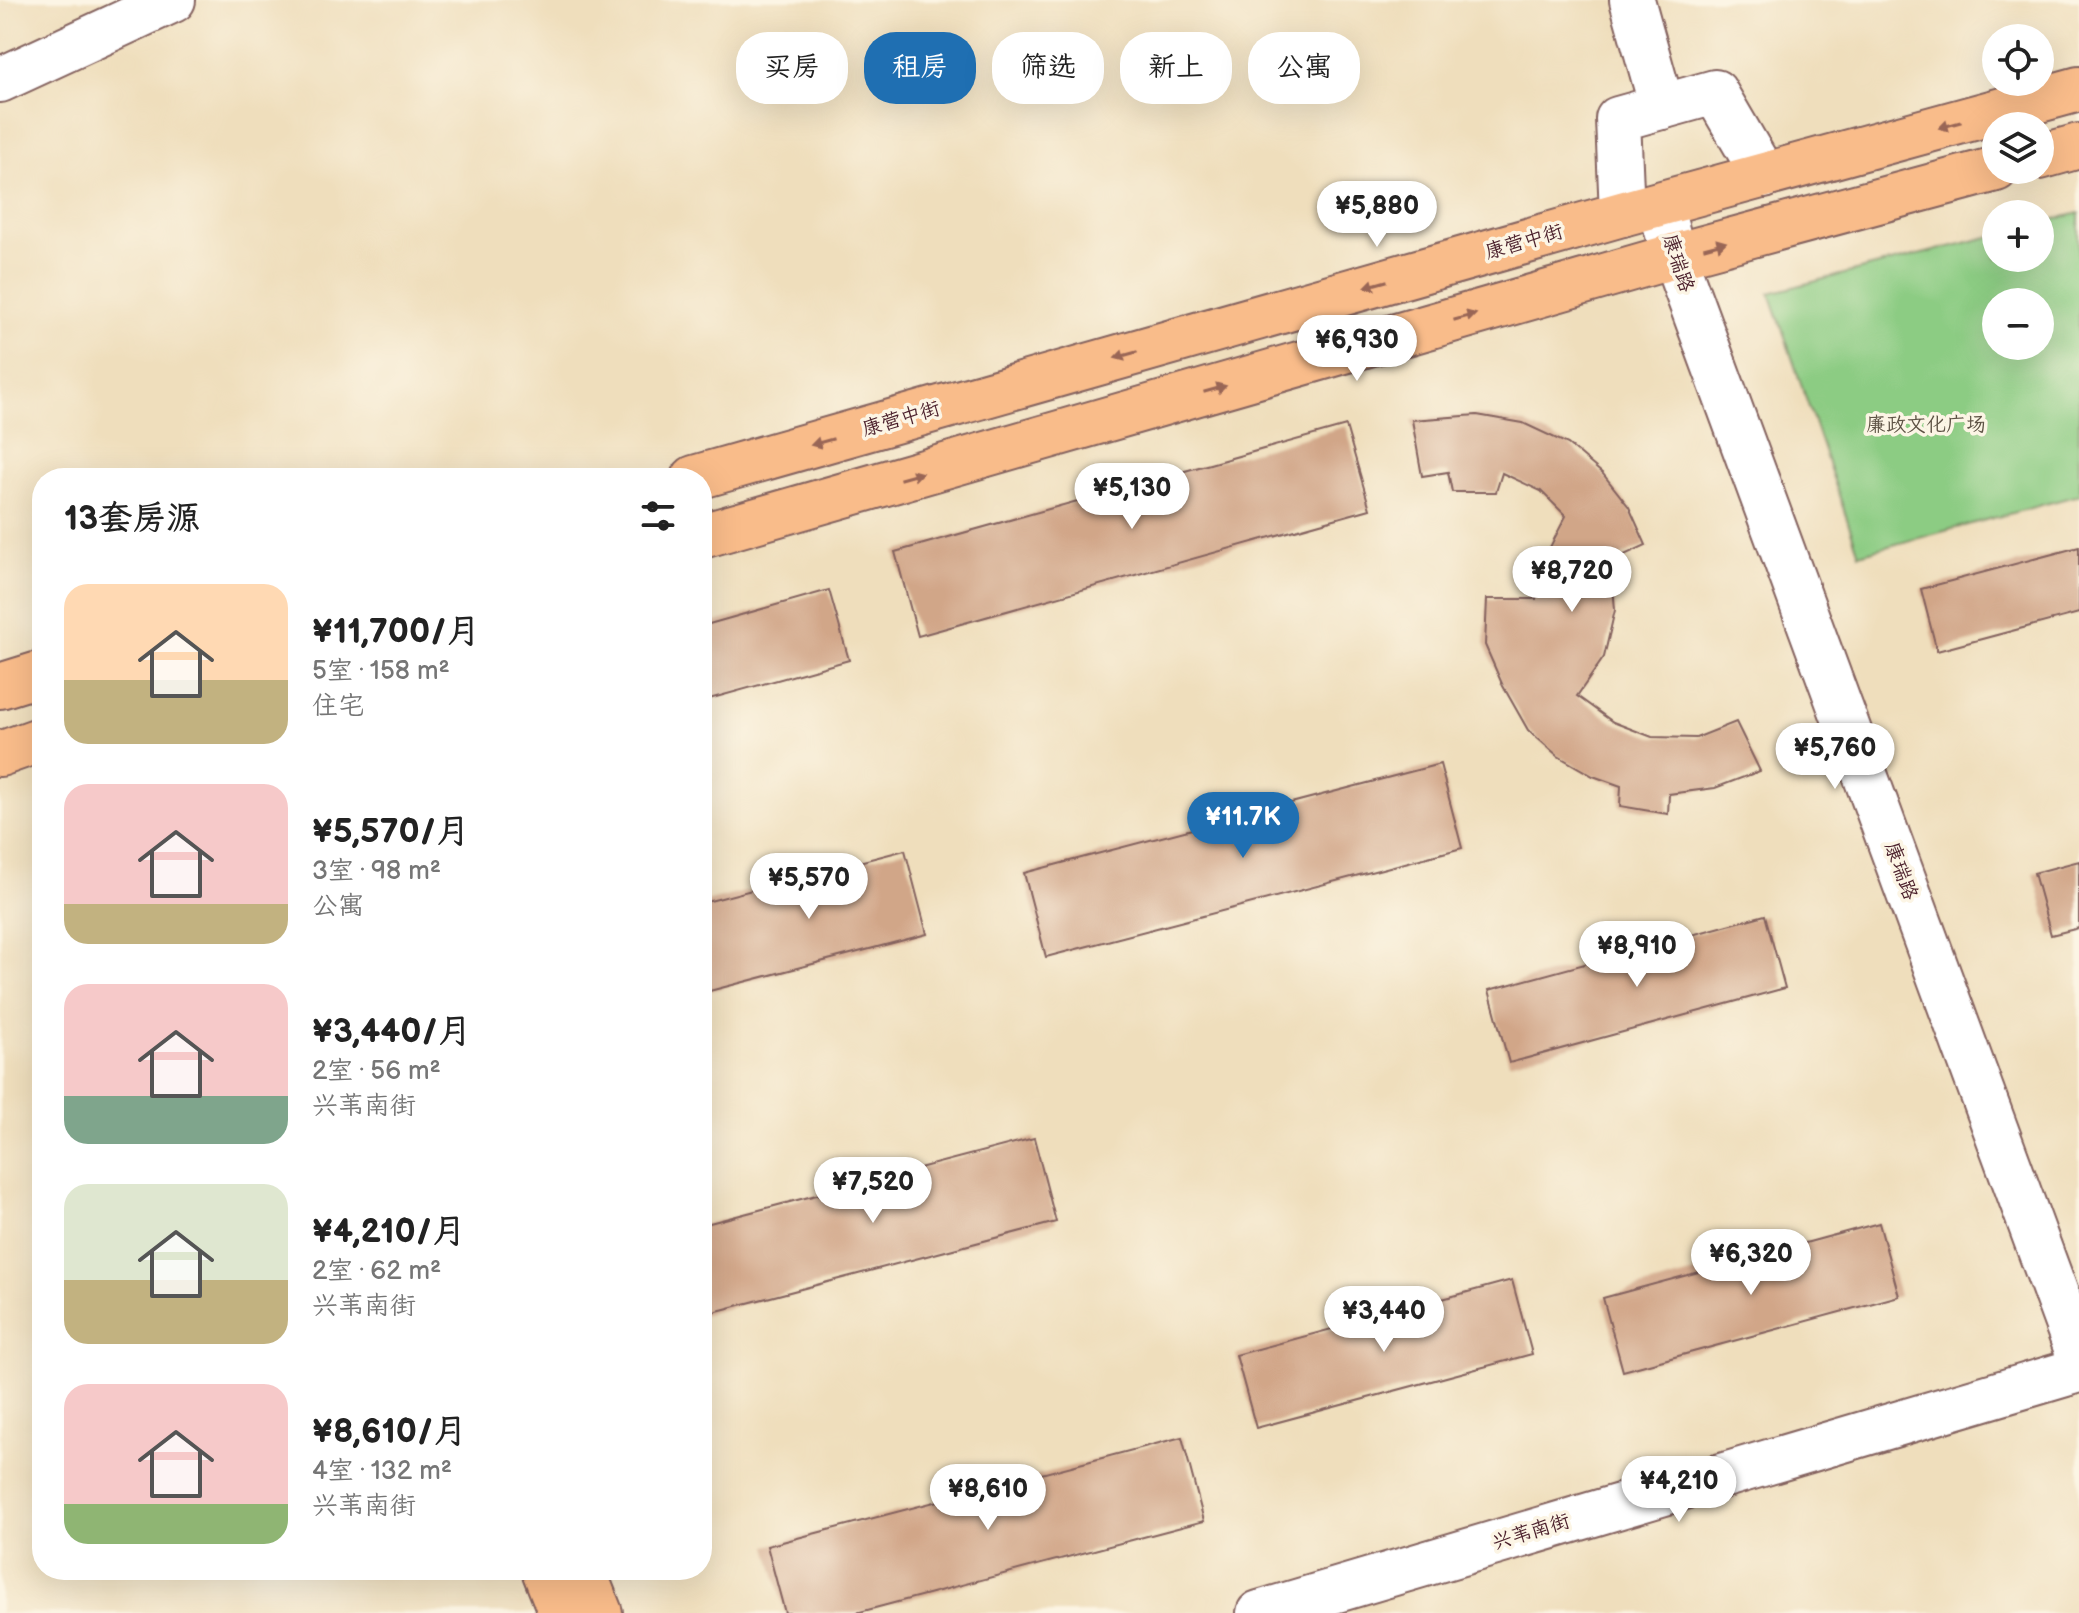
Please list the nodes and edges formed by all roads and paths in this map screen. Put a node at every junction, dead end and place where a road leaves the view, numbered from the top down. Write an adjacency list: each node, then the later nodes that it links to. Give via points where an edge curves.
1 (173, 0): 3 (street)
2 (1632, 0): 5 (street)
3 (0, 80)
4 (2079, 89): 9 (main road, 康营中街, one-way to 9)
5 (1662, 107): 9 (street, via 1715,92); 10 (street, 康瑞路, via 1618,119)
6 (2079, 146): 7 (main road)
7 (2054, 153)
8 (1982, 173): 11 (main road, one-way to 8)
9 (1764, 176): 10 (main road, 康营中街)
10 (1641, 210): 11 (street, 康瑞路); 12 (main road, 康营中街, one-way to 12)
11 (1674, 256): 13 (main road, one-way to 11); 18 (street, 康瑞路)
12 (712, 473)
13 (712, 533)
14 (32, 676): 15 (main road)
15 (0, 686)
16 (32, 743): 17 (main road)
17 (0, 754)
18 (2079, 1356)
19 (2079, 1370): 24 (street, 兴苇南街)
20 (548, 1580): 22 (main road)
21 (587, 1580): 23 (main road)
22 (561, 1613)
23 (600, 1613)
24 (1259, 1613)

